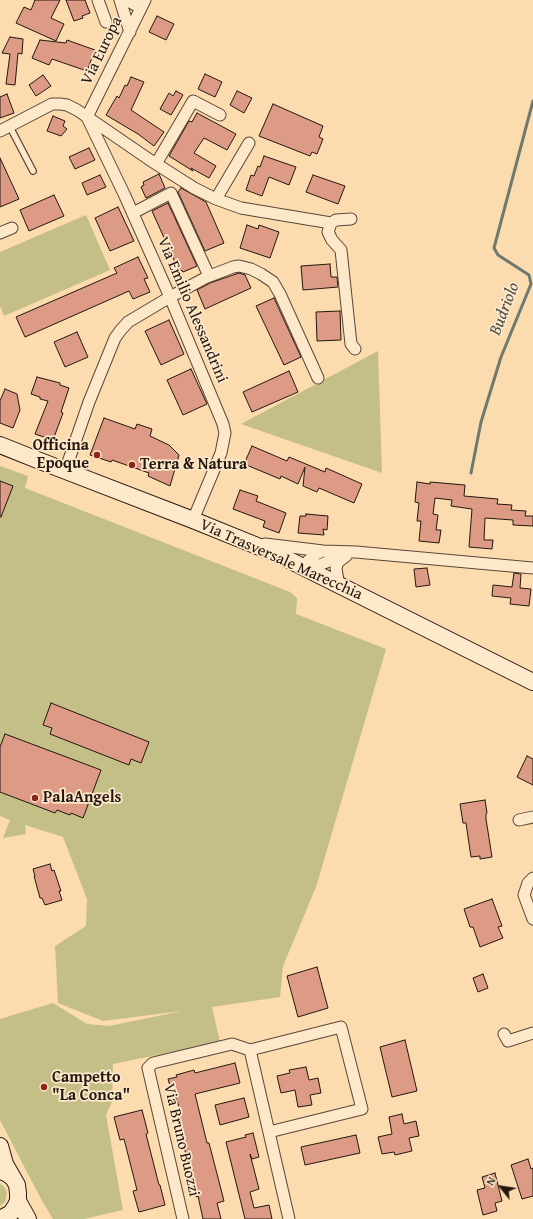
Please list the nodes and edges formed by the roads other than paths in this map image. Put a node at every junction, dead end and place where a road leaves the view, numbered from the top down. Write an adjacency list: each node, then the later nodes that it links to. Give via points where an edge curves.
1 (98, 0): 5 (street)
2 (120, 0): 6 (street)
3 (126, 0): 4 (street)
4 (143, 4): 6 (street, Via Europa)
5 (106, 22)
6 (130, 32): 8 (street, Via Europa)
7 (220, 115): 11 (street, via 192,101)
8 (87, 117): 9 (street, via 67,105 52,104); 11 (street); 14 (street, Via Emilio Alessandrini)
9 (5, 129): 12 (lane)
10 (249, 143): 13 (street)
11 (156, 164): 13 (street)
12 (33, 171)
13 (216, 199): 16 (street, via 241,208)
14 (133, 213): 19 (street, via 171,194); 20 (street, Via Emilio Alessandrini)
15 (351, 219): 16 (street)
16 (331, 222): 21 (street, via 328,232 341,250 350,344)
17 (12, 228): 18 (street)
18 (0, 233)
19 (210, 276): 20 (street); 22 (street, via 239,266 251,269 273,282)
20 (170, 297): 24 (street, via 128,322 115,338); 25 (street, Via Emilio Alessandrini, via 225,433 217,464)
21 (355, 349)
22 (318, 378)
23 (0, 444): 24 (street, Via Trasversale Marecchia)
24 (65, 471): 25 (street, Via Trasversale Marecchia)
25 (192, 520): 26 (street, Via Trasversale Marecchia)
26 (249, 542): 27 (street); 29 (street, Via Trasversale Marecchia)
27 (323, 551): 28 (street); 29 (street, via 308,561)
28 (351, 554): 29 (street); 30 (street); 31 (street, via 338,562 336,568 338,581)
29 (306, 568): 31 (street, Via Trasversale Marecchia)
30 (533, 568)
31 (344, 587): 32 (street, Via Trasversale Marecchia)
32 (533, 682)
33 (533, 817): 34 (street)
34 (519, 820)
35 (533, 878): 36 (street, via 528,883 524,895)
36 (533, 918)
37 (533, 1033): 38 (street)
38 (506, 1038)
39 (247, 1048): 40 (street); 40 (street, via 341,1027 362,1109); 46 (street, Via Bruno Buozzi, via 232,1044 153,1063 148,1068)
40 (269, 1132): 47 (street)
41 (0, 1146): 42 (street)
42 (6, 1175): 43 (street, via 17,1185)
43 (18, 1200): 44 (street); 45 (street)
44 (5, 1218)
45 (28, 1219)
46 (183, 1219)
47 (289, 1219)

